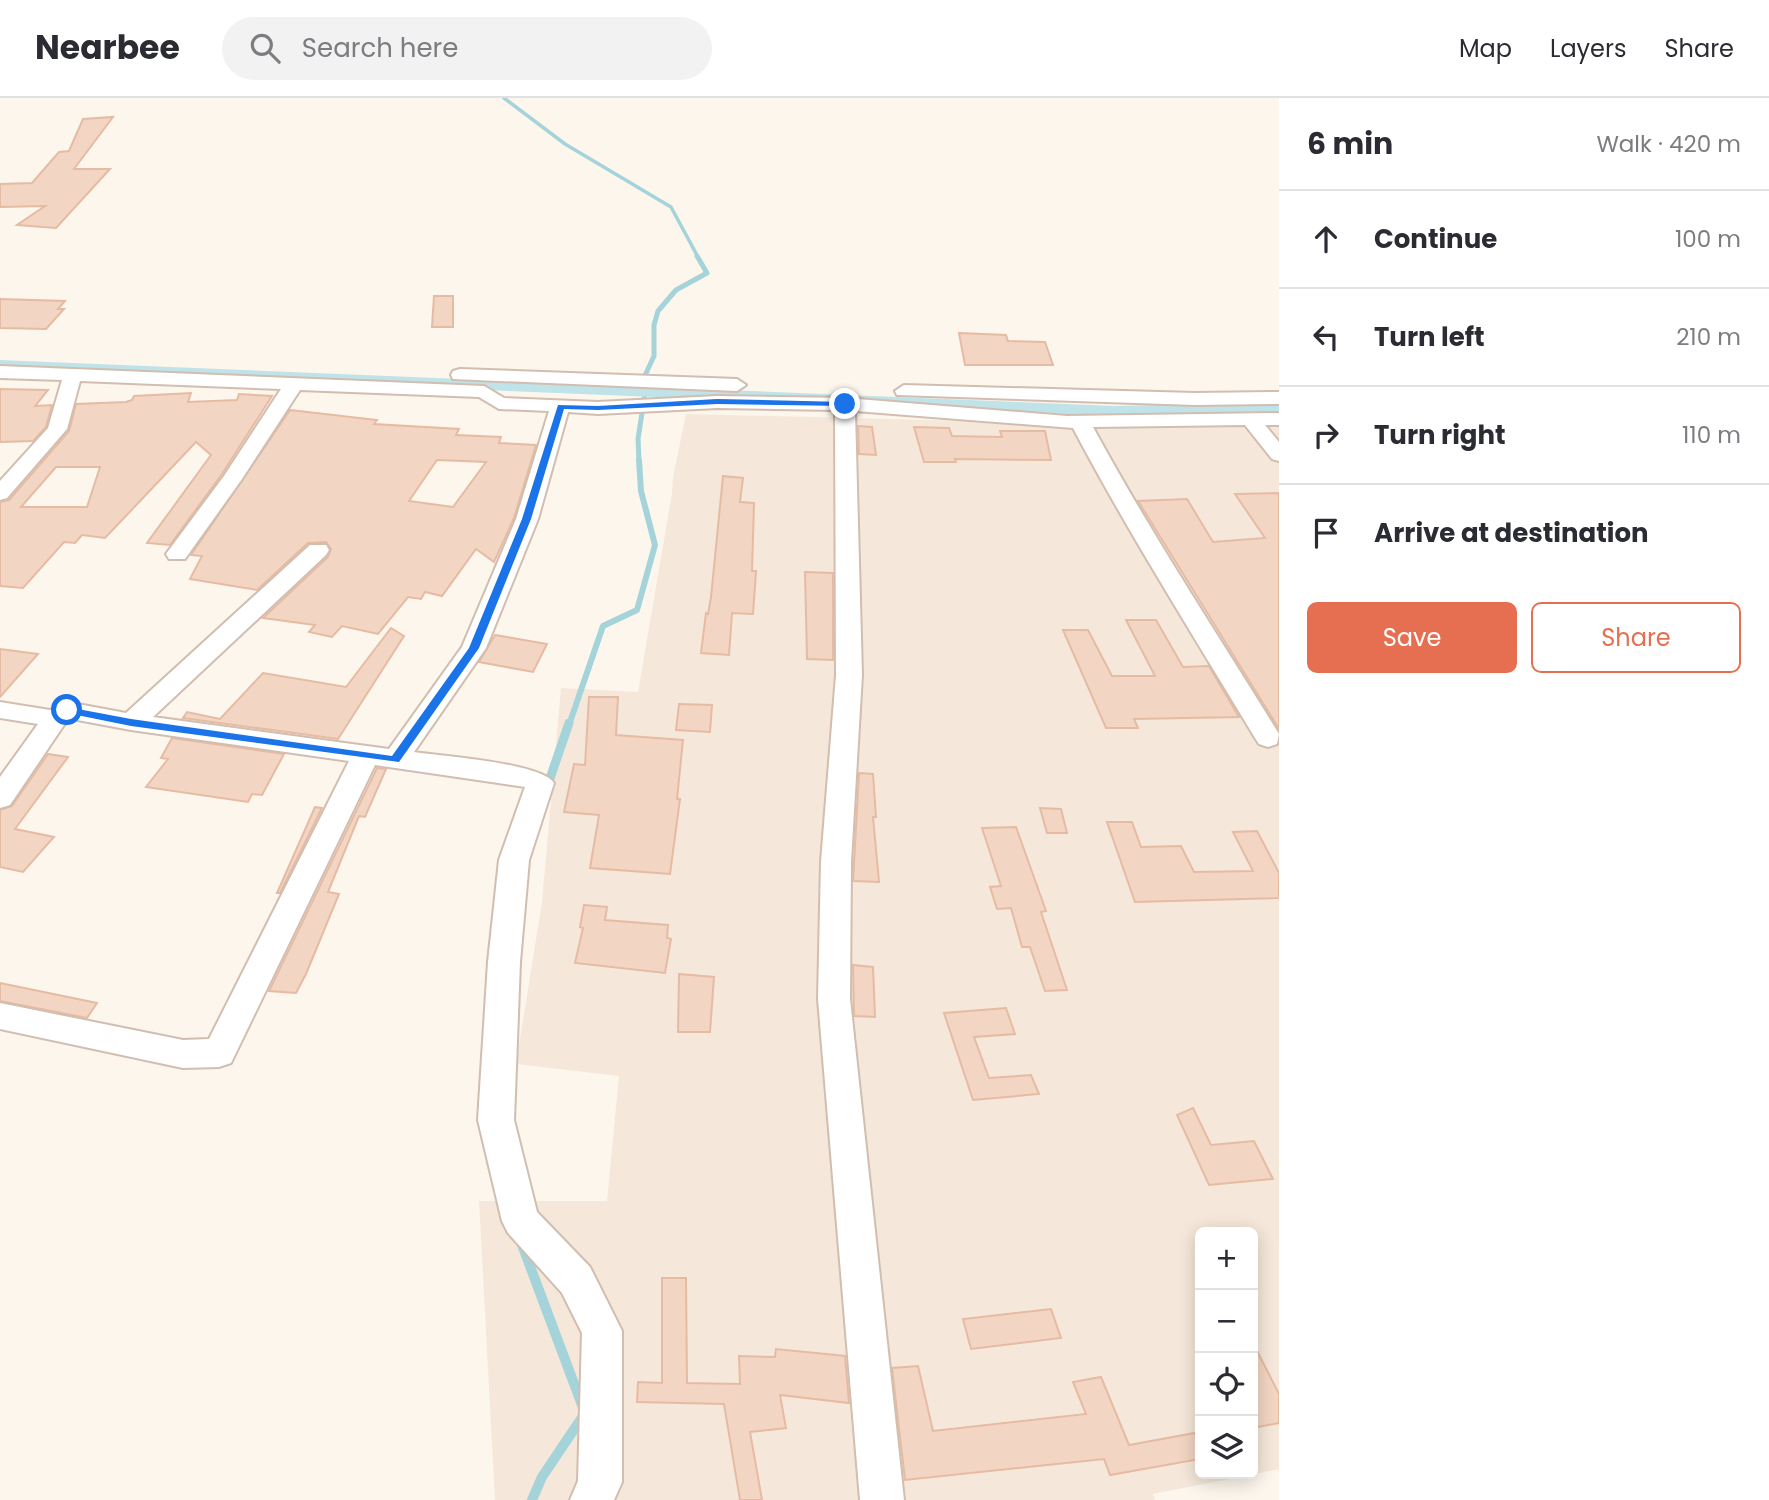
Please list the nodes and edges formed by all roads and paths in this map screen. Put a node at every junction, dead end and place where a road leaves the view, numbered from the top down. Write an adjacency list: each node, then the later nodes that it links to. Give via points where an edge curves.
1 (0, 358): 5 (street, via 1014,395)
2 (0, 372): 3 (street)
3 (73, 373): 4 (street); 12 (street, via 57,429)
4 (294, 384): 7 (street, via 484,392 499,403); 14 (street)
5 (1279, 398)
6 (845, 404): 7 (street); 10 (street); 23 (street, via 849,675 836,862 834,999)
7 (560, 406): 19 (street, via 527,519 474,648)
8 (1250, 419): 9 (street); 10 (street); 11 (street)
9 (1279, 419)
10 (1080, 422): 18 (street, via 1131,517)
11 (1279, 455)
12 (0, 494)
13 (318, 550): 17 (street)
14 (177, 554)
15 (0, 710): 16 (street)
16 (55, 719): 17 (street, via 67,710); 20 (street)
17 (131, 722): 19 (street)
18 (1268, 738)
19 (380, 757): 21 (street, via 219,1053 183,1054); 22 (street, via 526,777 540,783 514,860 496,1120 521,1221 576,1280 602,1331 600,1482)
20 (0, 798)
21 (0, 1016)
22 (592, 1500)
23 (882, 1500)

